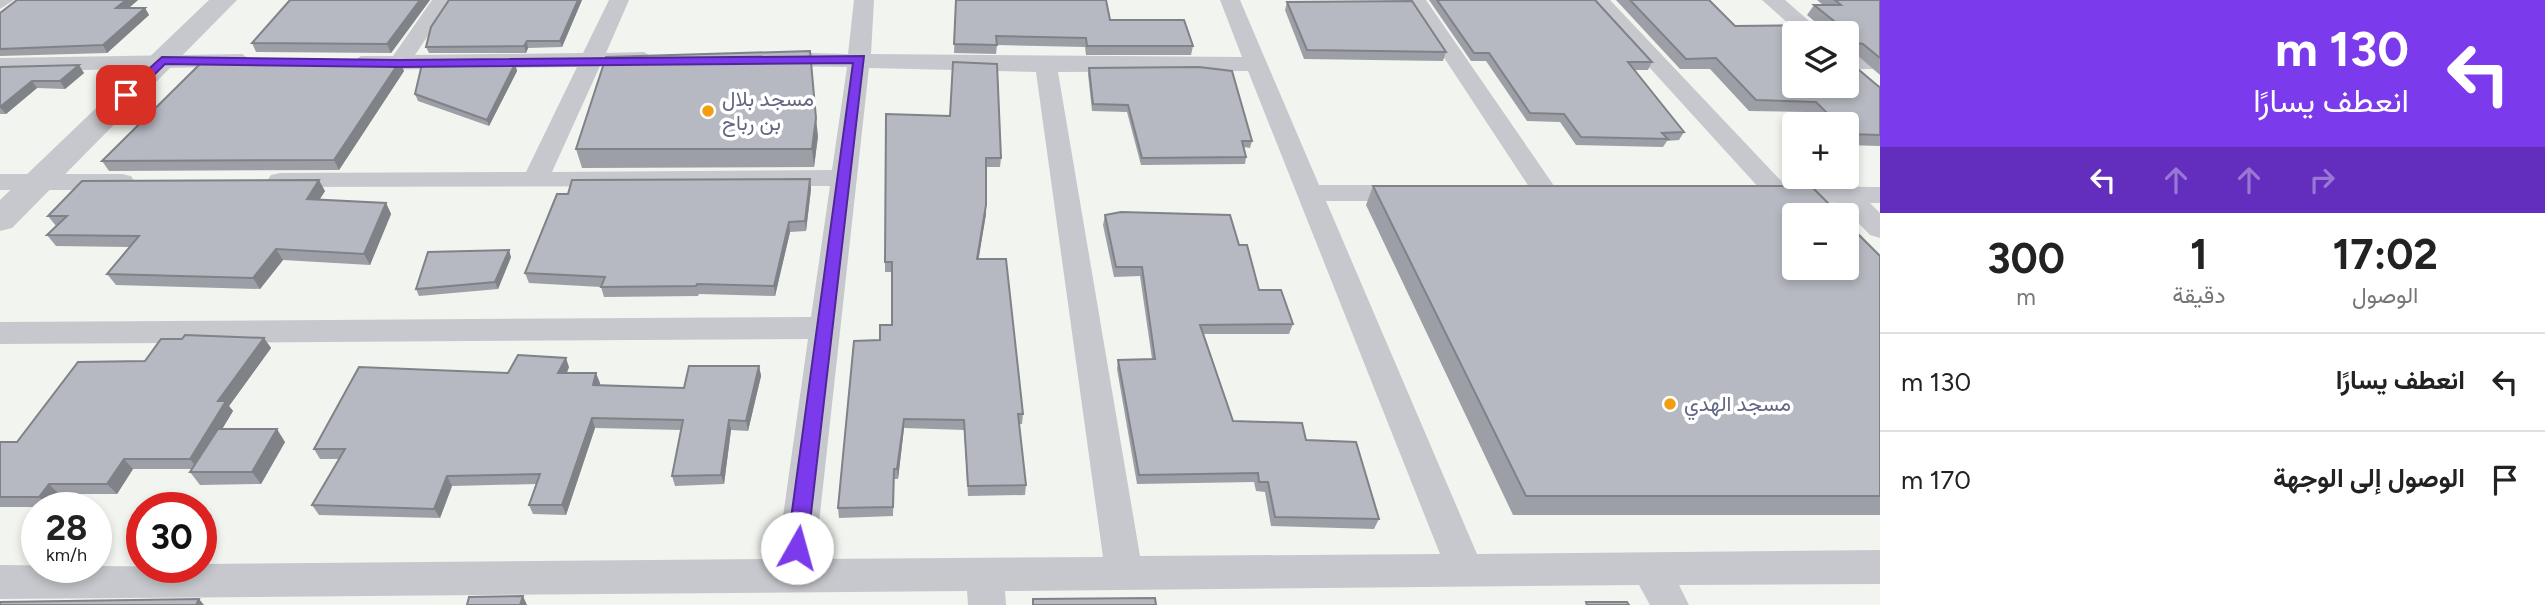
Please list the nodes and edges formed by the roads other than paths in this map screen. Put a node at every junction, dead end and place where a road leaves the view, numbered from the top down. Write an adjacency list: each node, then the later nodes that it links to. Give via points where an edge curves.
1 (224, 0): 14 (street)
2 (442, 0): 17 (street)
3 (619, 0): 10 (street)
4 (864, 0): 13 (street)
5 (1230, 0): 18 (street)
6 (1416, 0): 32 (street)
7 (1598, 0): 35 (street)
8 (1772, 0): 9 (street)
9 (1797, 21)
10 (589, 59): 11 (street); 17 (street); 24 (street)
11 (670, 59)
12 (751, 59): 13 (street)
13 (859, 59): 20 (street); 23 (street)
14 (162, 61): 15 (street); 19 (street); 27 (street)
15 (259, 62)
16 (343, 62): 17 (street)
17 (399, 63)
18 (1257, 64): 20 (street); 29 (street)
19 (0, 65)
20 (1046, 65): 45 (street)
21 (1859, 66): 22 (street)
22 (1876, 72)
23 (842, 178): 24 (street); 40 (street)
24 (536, 179): 26 (street)
25 (149, 181): 27 (street)
26 (259, 181)
27 (38, 182): 28 (street); 38 (street)
28 (0, 183)
29 (1308, 193): 30 (street); 43 (street)
30 (1434, 193)
31 (1518, 193): 32 (street)
32 (1546, 193): 33 (street)
33 (1573, 193)
34 (1738, 194): 35 (street)
35 (1779, 194): 36 (street)
36 (1846, 195): 37 (street); 39 (street)
37 (1880, 195)
38 (0, 220)
39 (1880, 229)
40 (824, 328): 41 (street); 46 (street)
41 (0, 333)
42 (1880, 568): 44 (street)
43 (1465, 569): 44 (street); 45 (street)
44 (1650, 569): 49 (street)
45 (1124, 572): 48 (street)
46 (794, 575): 47 (street); 48 (street)
47 (0, 582)
48 (986, 590)
49 (1670, 605)

